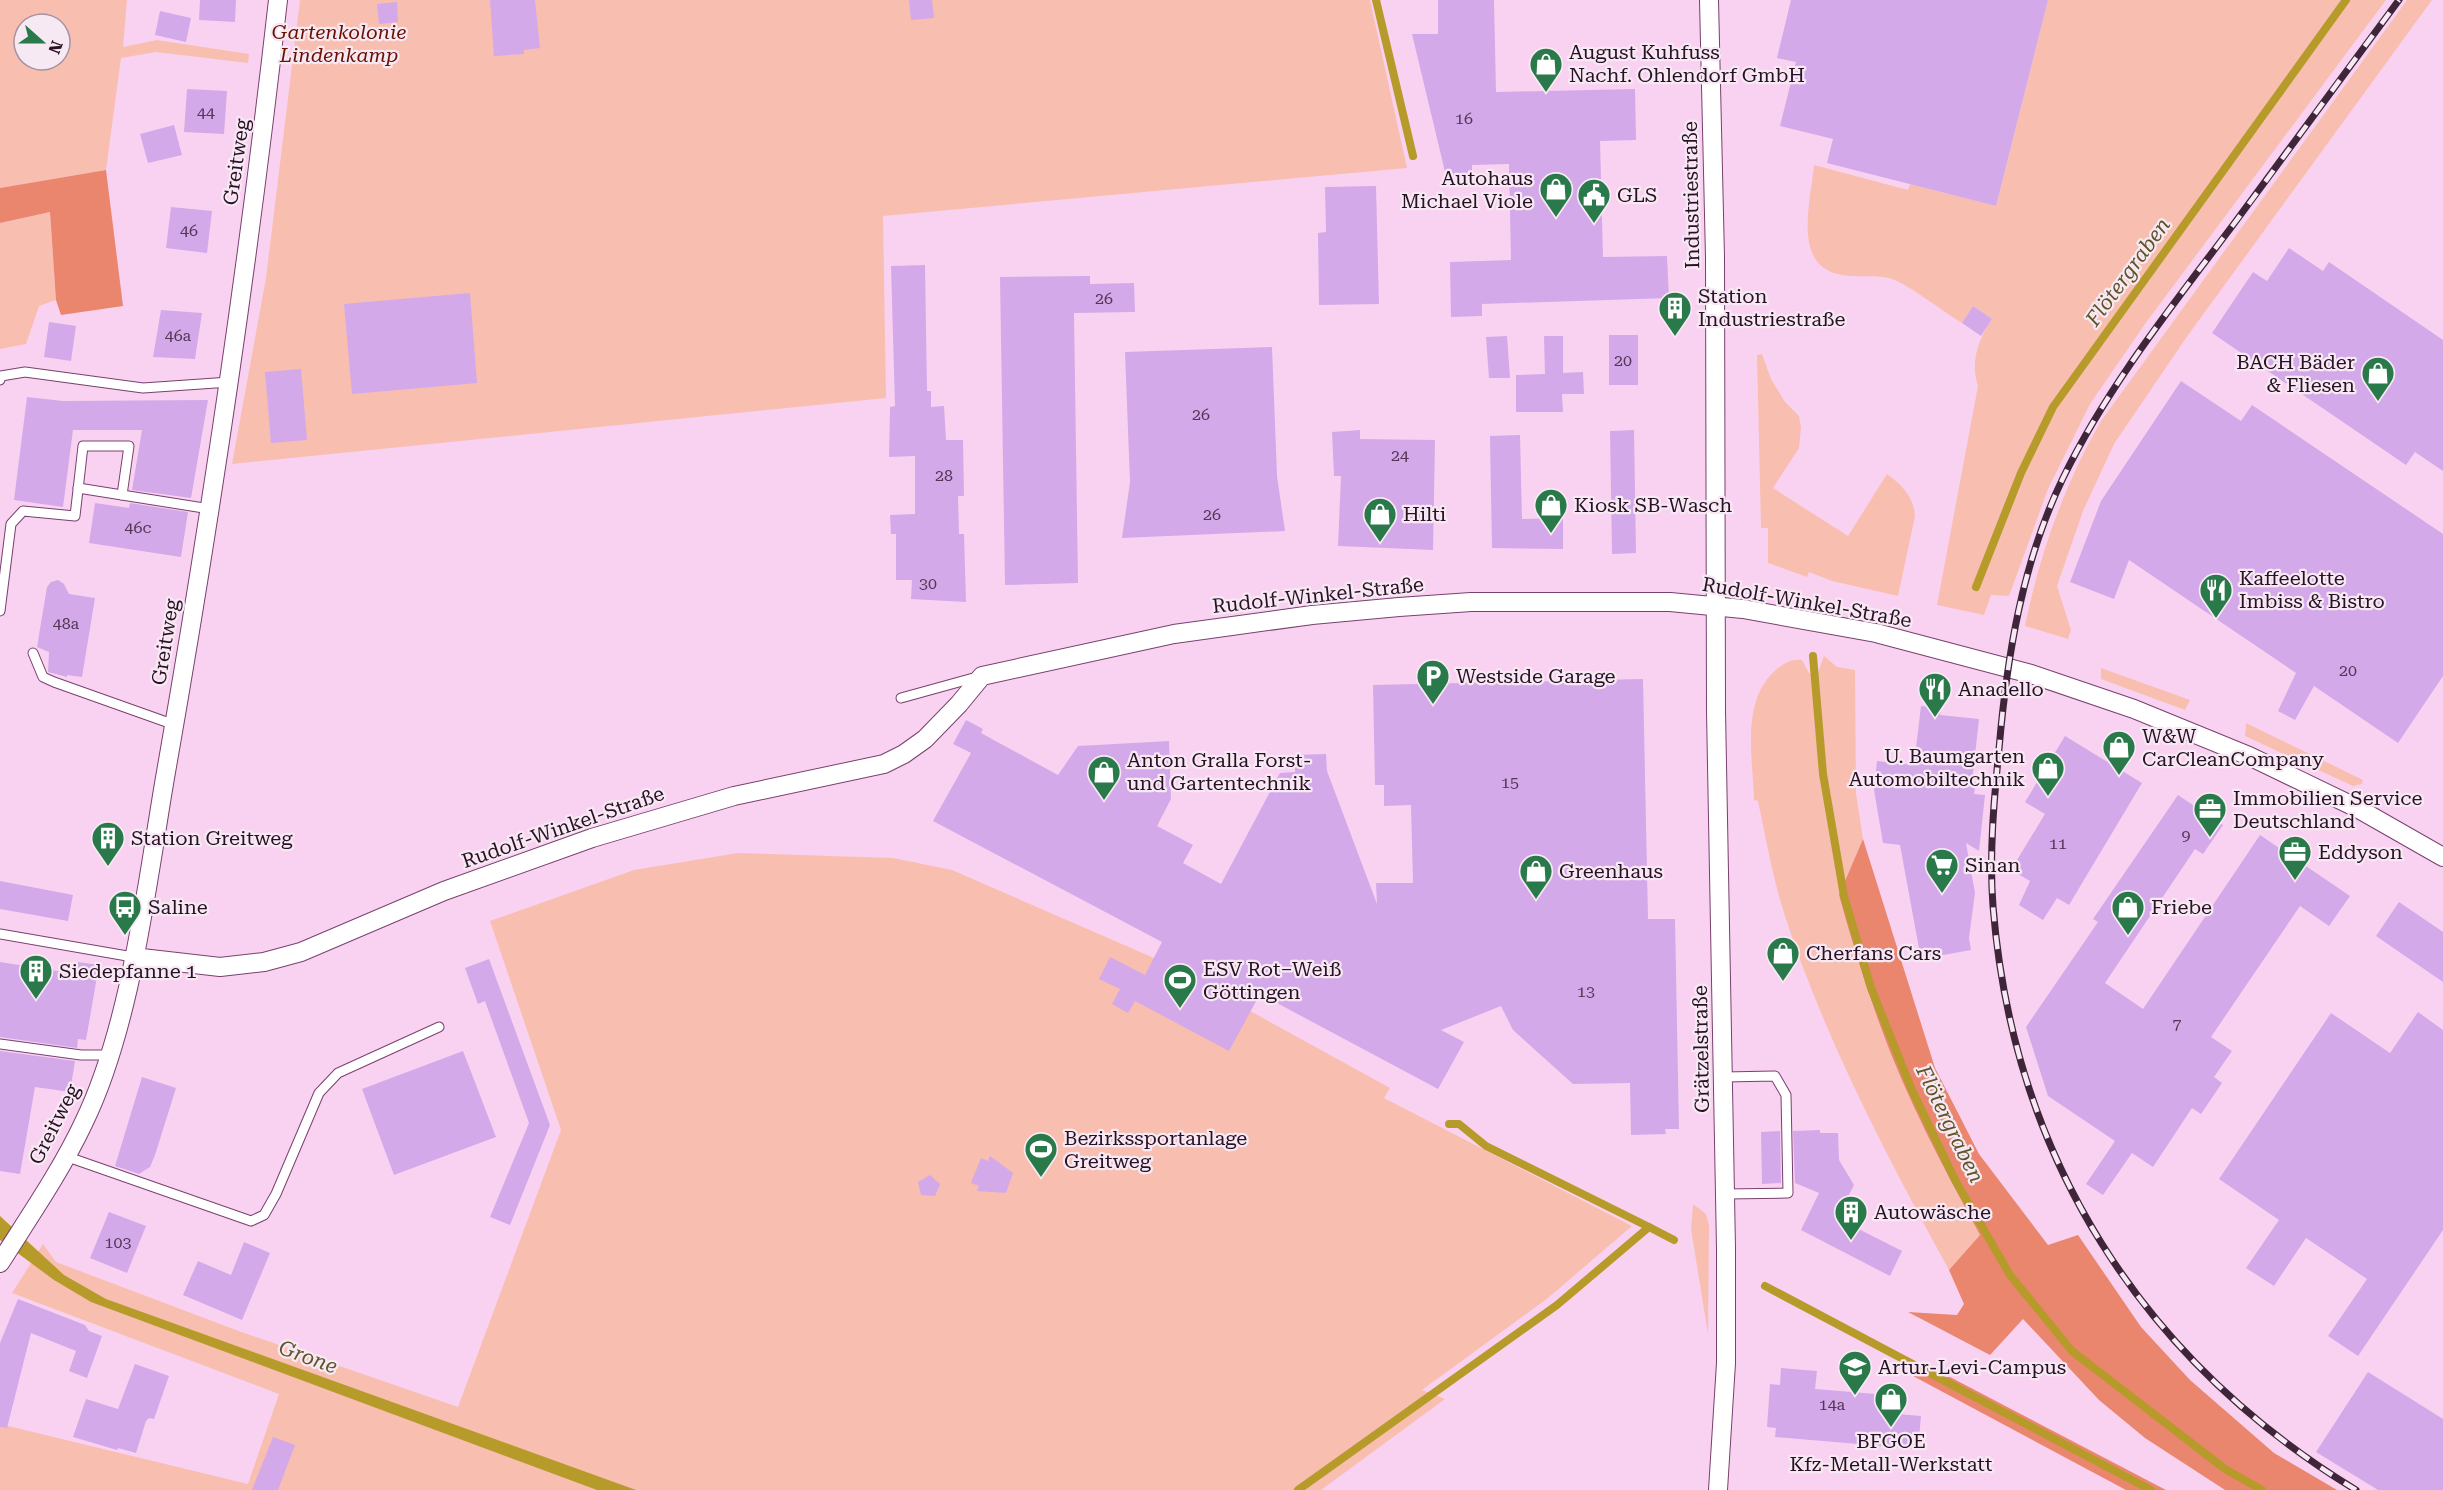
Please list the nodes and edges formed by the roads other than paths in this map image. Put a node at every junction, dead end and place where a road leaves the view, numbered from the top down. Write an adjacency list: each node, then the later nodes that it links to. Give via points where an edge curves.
1 (278, 0): 4 (street, Greitweg)
2 (1709, 0): 8 (street, Industriestraße, via 1715,257)
3 (0, 380): 4 (lane, via 1,376 25,372 144,388)
4 (230, 382): 7 (street, Greitweg)
5 (78, 488): 6 (lane); 6 (lane, via 83,446 129,446); 9 (lane, via 75,516 23,511 11,524)
6 (122, 495): 7 (lane)
7 (210, 509): 13 (street, Greitweg)
8 (1716, 606): 11 (street, Rudolf-Winkel-Straße, via 1670,602 1472,602 1312,615 1174,634); 14 (street, Rudolf-Winkel-Straße, via 1876,633 2006,666 2134,709 2297,777); 20 (street, Grätzelstraße)
9 (0, 611)
10 (33, 653): 13 (lane, via 37,668 48,680)
11 (982, 676): 12 (lane, Rudolf-Winkel-Straße); 16 (street, Rudolf-Winkel-Straße, via 925,739 884,764 734,796 592,838 455,887 273,960 220,967)
12 (901, 698)
13 (175, 724): 16 (street, Greitweg)
14 (2443, 857)
15 (0, 934): 16 (lane)
16 (133, 957): 19 (street, Greitweg)
17 (439, 1028): 21 (lane, via 338,1073 319,1093 264,1215 251,1221)
18 (0, 1044): 19 (lane)
19 (110, 1055): 21 (street, Greitweg, via 85,1122)
20 (1724, 1077): 22 (street, Grätzelstraße); 22 (lane, via 1775,1076 1786,1095 1788,1193)
21 (65, 1156): 23 (street, Greitweg)
22 (1725, 1194): 24 (street, Grätzelstraße, via 1726,1363)
23 (4, 1257)
24 (1718, 1490)

